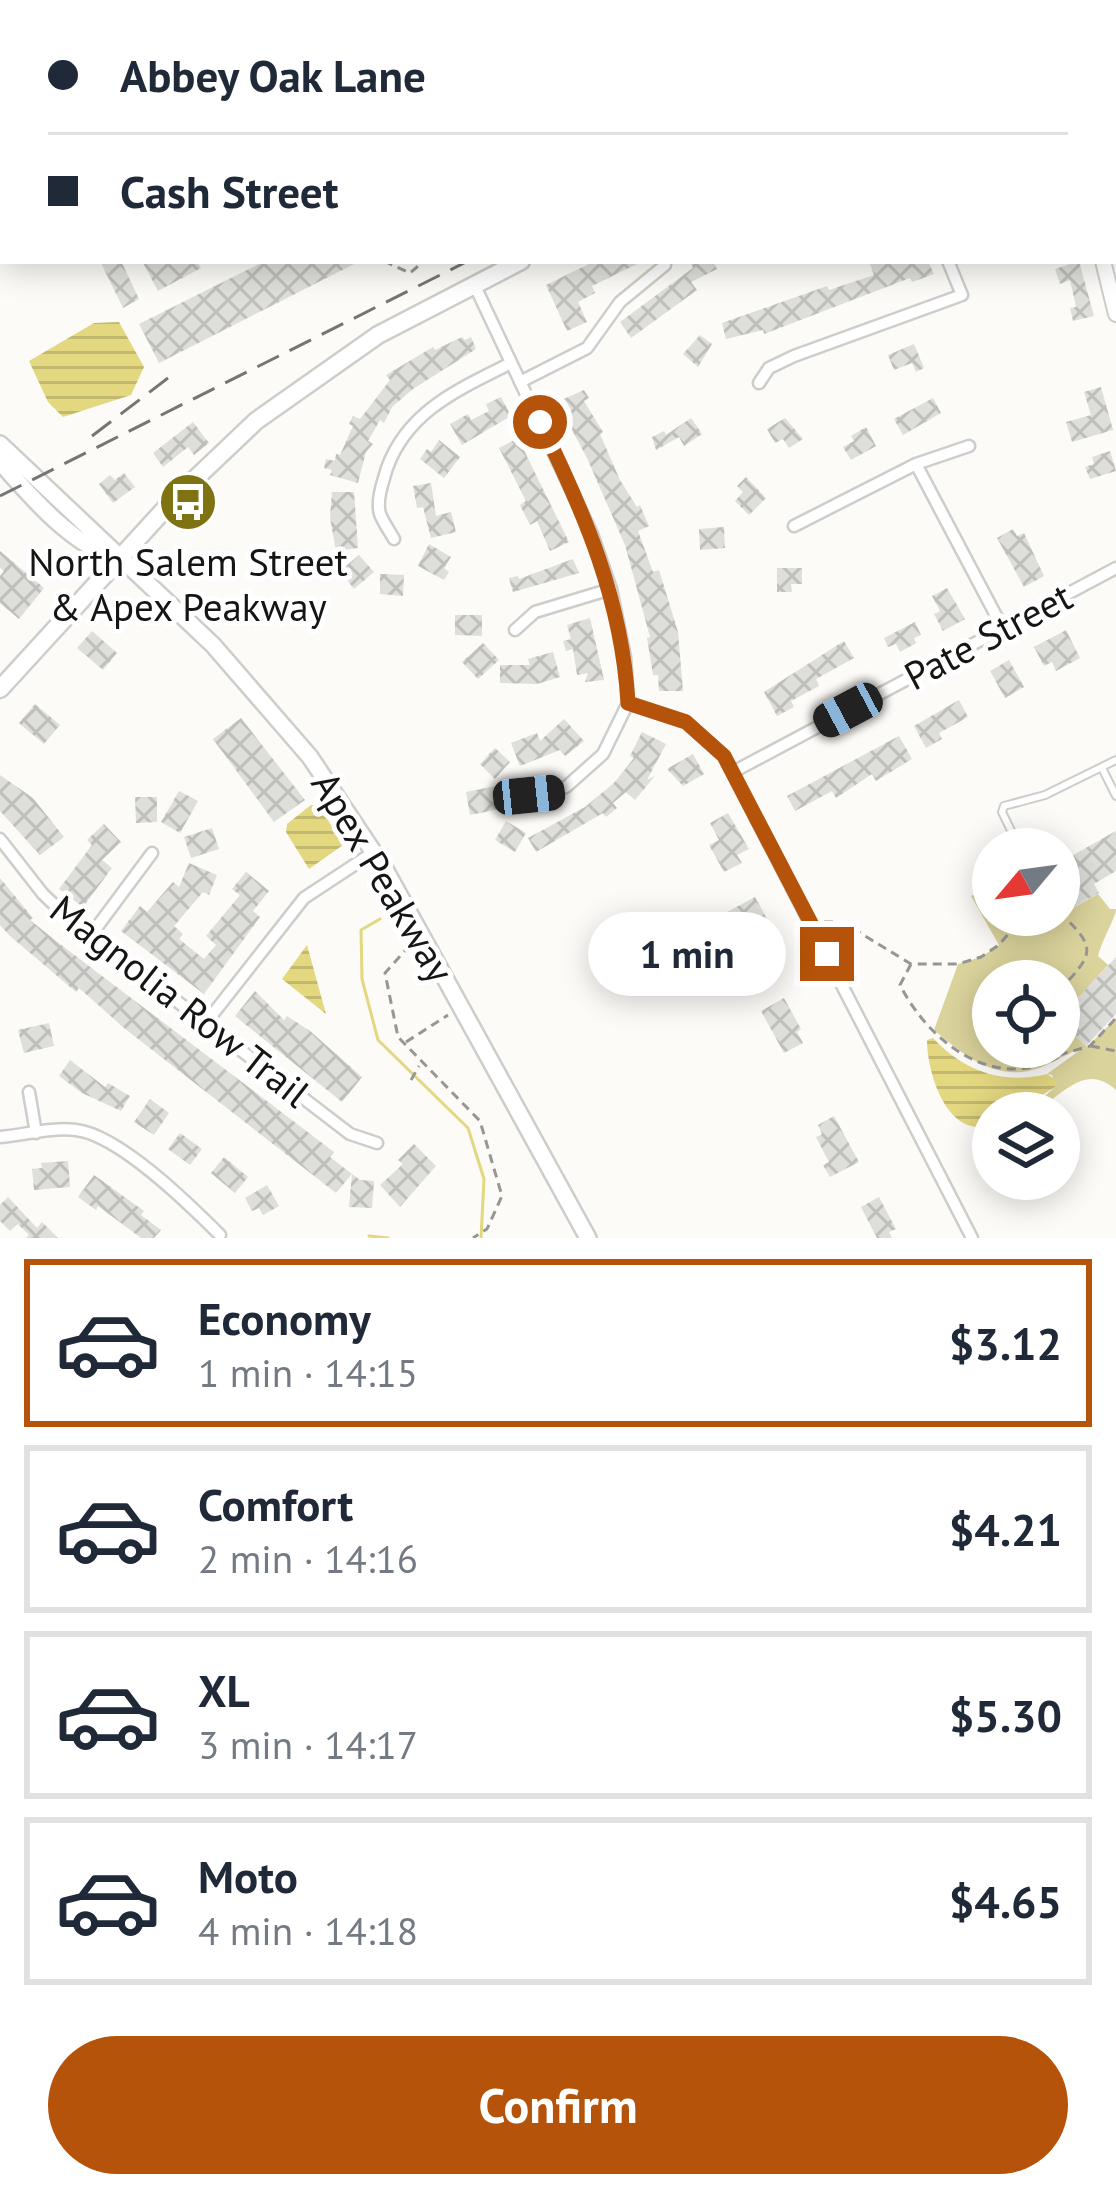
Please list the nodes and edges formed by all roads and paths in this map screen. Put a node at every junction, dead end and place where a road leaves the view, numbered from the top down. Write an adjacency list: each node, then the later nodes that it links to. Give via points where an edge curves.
1 (390, 264): 2 (path, via 410,273)
2 (420, 264)
3 (514, 264): 7 (main road)
4 (665, 264): 10 (street, via 608,316 587,348)
5 (949, 264): 11 (street, via 962,295 794,356)
6 (1104, 264): 8 (street)
7 (474, 284): 9 (street); 18 (main road, via 378,334 287,396)
8 (1116, 314)
9 (512, 363): 10 (street); 17 (street, via 439,401 400,440 380,502)
10 (520, 382): 20 (street)
11 (759, 383)
12 (0, 444): 18 (main road, Apex Peakway)
13 (969, 446): 15 (street)
14 (0, 462): 18 (main road, Apex Peakway, via 92,550)
15 (916, 464): 16 (street); 21 (street)
16 (794, 526)
17 (394, 539)
18 (118, 560): 23 (main road); 32 (main road, Apex Peakway, via 267,704)
19 (1116, 568): 21 (street, Pate Street)
20 (611, 589): 22 (street, via 535,612); 24 (street)
21 (1002, 627): 27 (street, Pate Street)
22 (515, 630)
23 (0, 689)
24 (628, 703): 27 (street, via 697,729); 28 (street, via 612,742 587,772 555,793)
25 (1116, 760): 26 (lane)
26 (1102, 768): 29 (lane); 30 (lane, via 1004,806)
27 (733, 772): 60 (street)
28 (529, 795)
29 (1116, 796)
30 (1010, 828)
31 (0, 839): 36 (street, Magnolia Row Trail, via 53,906)
32 (374, 852): 43 (street, via 297,905); 59 (main road, Apex Peakway)
33 (152, 853): 36 (street)
34 (824, 922): 39 (path, via 852,928)
35 (1080, 934): 40 (path, via 1090,951)
36 (91, 935): 43 (street, Magnolia Row Trail)
37 (1007, 936): 39 (path, via 958,964)
38 (412, 944): 44 (path, via 385,973)
39 (911, 964): 48 (path, via 900,985 905,994)
40 (1080, 970)
41 (450, 1013): 44 (path)
42 (1116, 1018): 45 (path)
43 (205, 1024): 56 (street, Magnolia Row Trail, via 350,1134)
44 (404, 1043): 58 (path, via 480,1121 502,1196 487,1229)
45 (1090, 1046): 46 (path); 47 (path)
46 (1080, 1049)
47 (1116, 1052)
48 (972, 1061)
49 (419, 1066): 52 (path)
50 (988, 1068): 51 (path)
51 (1038, 1068)
52 (411, 1080)
53 (29, 1092): 54 (street)
54 (36, 1133): 55 (street); 57 (street, via 99,1136)
55 (0, 1138)
56 (376, 1142)
57 (220, 1235)
58 (473, 1238)
59 (588, 1238)
60 (972, 1238)

